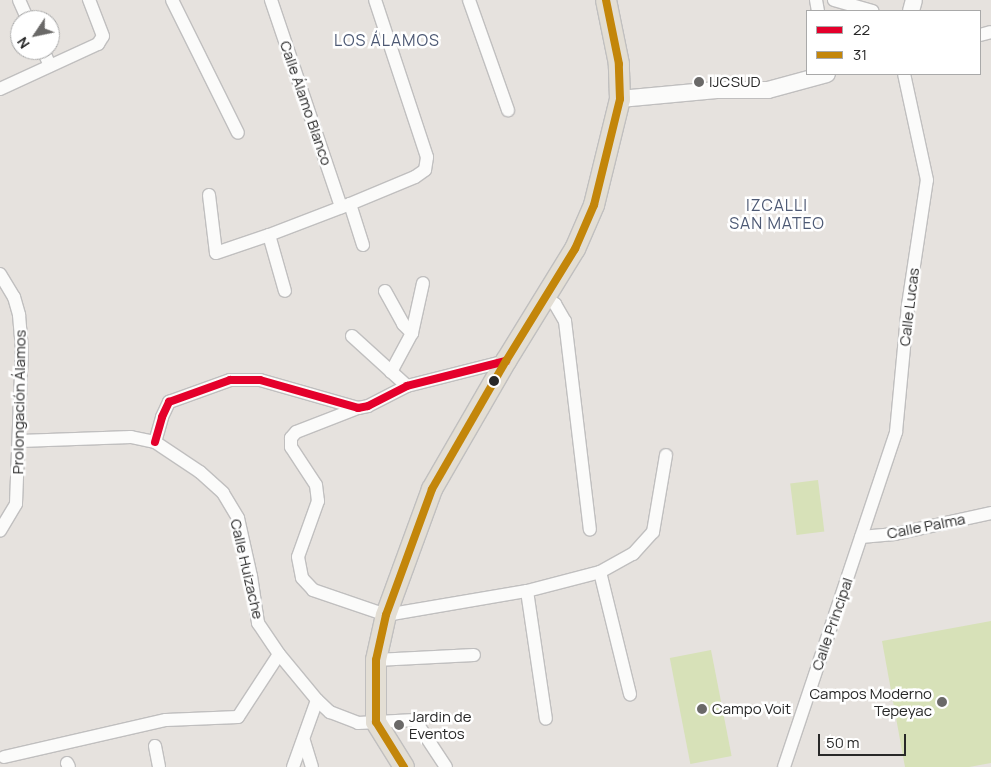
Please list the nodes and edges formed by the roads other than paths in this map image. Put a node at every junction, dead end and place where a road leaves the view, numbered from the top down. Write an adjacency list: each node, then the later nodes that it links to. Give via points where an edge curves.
1 (89, 0): 10 (street, via 102,29 102,39 98,44)
2 (172, 0): 16 (street)
3 (271, 0): 18 (street, Calle Álamo Blanco)
4 (375, 0): 18 (street, via 427,157 425,170 415,177)
5 (469, 0): 15 (street)
6 (606, 0): 14 (main road, via 619,64)
7 (834, 0): 8 (street)
8 (869, 10)
9 (47, 60): 10 (street)
10 (50, 66): 13 (street)
11 (823, 75): 14 (street, via 768,90 718,90)
12 (904, 75): 38 (street, Calle Lucas, via 927,180 908,305 896,432)
13 (0, 90)
14 (620, 99): 25 (main road, via 594,205 575,249)
15 (508, 110)
16 (238, 133)
17 (208, 195): 19 (street, via 216,252)
18 (346, 205): 19 (street); 20 (street, Calle Álamo Blanco)
19 (269, 235): 23 (street)
20 (363, 246)
21 (0, 274): 32 (street, Prolongación Álamos, via 14,296 19,315 22,347)
22 (423, 283): 26 (street)
23 (285, 291)
24 (385, 291): 26 (street, via 403,324)
25 (545, 298): 28 (main road); 36 (street, via 555,304 565,321)
26 (412, 333): 29 (street)
27 (352, 336): 29 (street)
28 (506, 361): 30 (street); 41 (main road, via 432,490)
29 (391, 372): 30 (street)
30 (407, 386): 31 (street)
31 (358, 408): 33 (street, via 260,380 230,380 169,402); 41 (street, via 296,432 291,438 291,447 316,485 318,501 298,557 302,578 313,590)
32 (20, 441): 33 (street, Calle Huizache, via 131,437); 37 (street, Prolongación Álamos, via 16,504)
33 (155, 442): 42 (street, Calle Huizache, via 200,472 223,493 238,518 258,623)
34 (666, 455): 39 (street, via 653,532 633,554)
35 (991, 513): 38 (street, Calle Palma, via 895,534)
36 (590, 530)
37 (0, 531)
38 (861, 537): 57 (street, Calle Principal)
39 (600, 572): 40 (street); 45 (street)
40 (527, 591): 41 (street); 47 (street)
41 (386, 615): 44 (main road)
42 (279, 654): 46 (street, Calle Huizache); 51 (street, via 238,717 166,720)
43 (474, 655): 44 (street)
44 (376, 660): 48 (main road)
45 (630, 694)
46 (317, 700): 48 (street, Calle Huizache, via 343,719 358,723); 49 (street)
47 (546, 719)
48 (376, 722): 55 (main road); 56 (street, Calle Huizache, via 415,720)
49 (304, 741): 53 (street); 54 (street)
50 (155, 746): 52 (street)
51 (4, 758)
52 (159, 767)
53 (293, 767)
54 (312, 767)
55 (404, 767)
56 (446, 767)
57 (784, 767)

